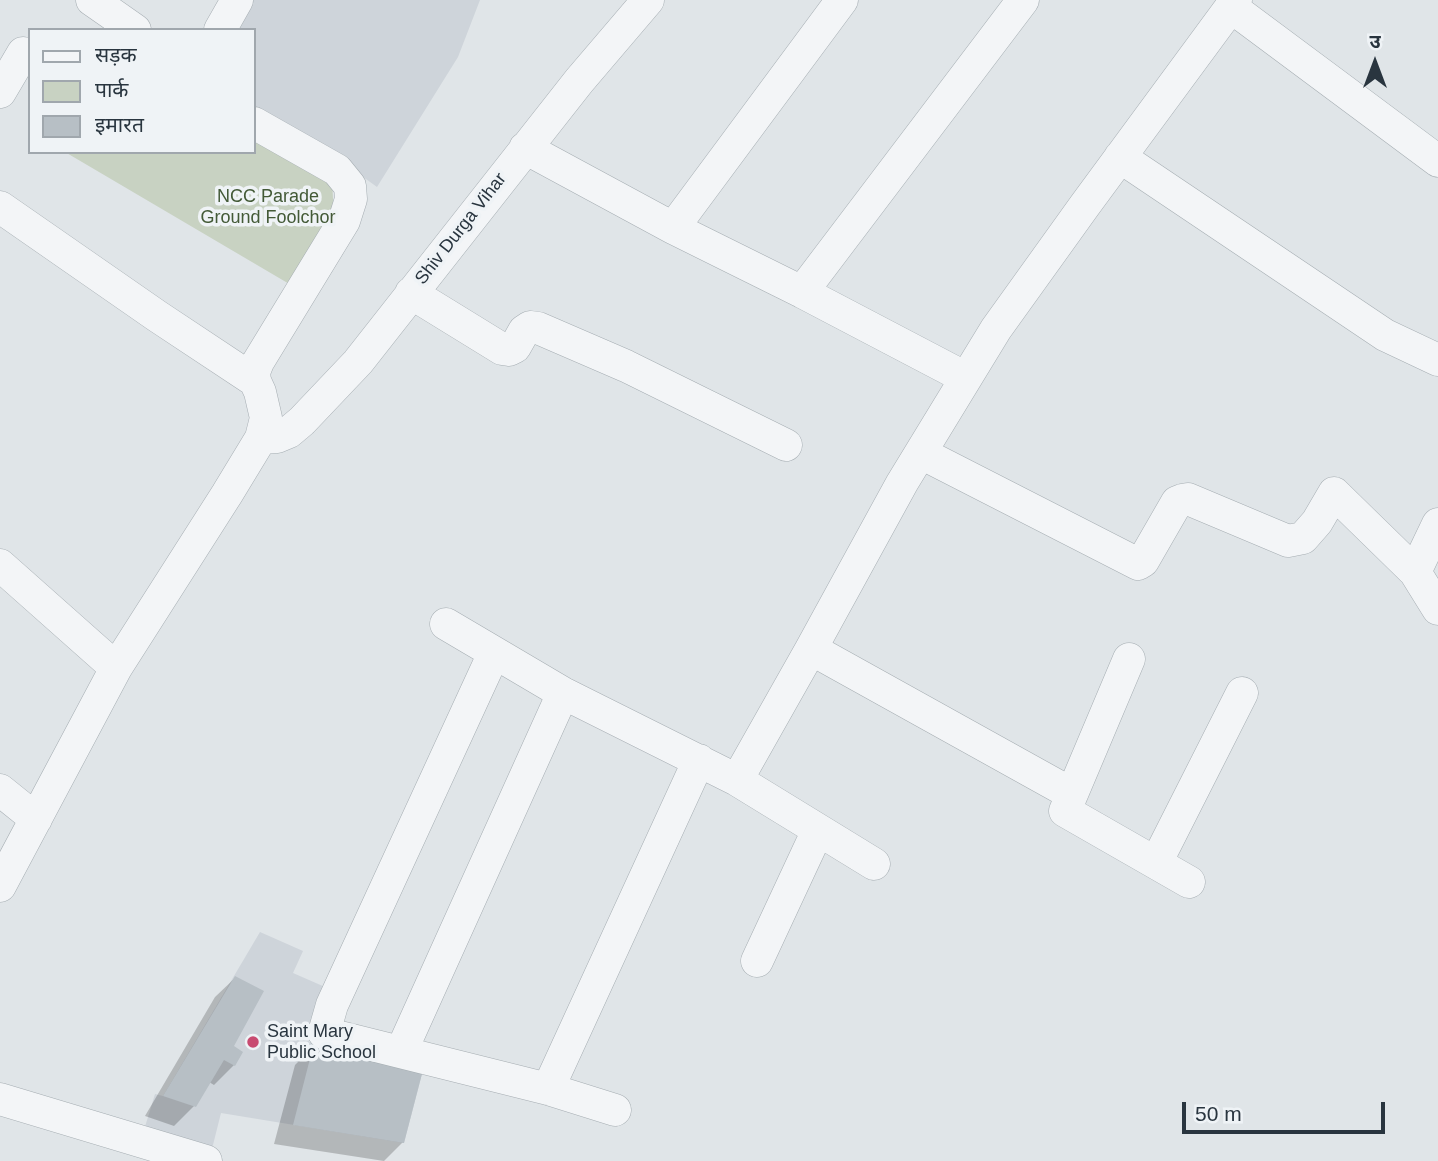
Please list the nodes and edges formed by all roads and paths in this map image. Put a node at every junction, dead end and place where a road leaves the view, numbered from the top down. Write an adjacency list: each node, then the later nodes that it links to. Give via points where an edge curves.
1 (92, 0): 7 (street)
2 (237, 0): 8 (street)
3 (648, 0): 12 (street, Shiv Durga Vihar)
4 (842, 0): 16 (street)
5 (1023, 0): 17 (street)
6 (1234, 4): 13 (street); 14 (street)
7 (132, 28)
8 (221, 28)
9 (23, 53): 10 (street)
10 (0, 92)
11 (256, 124): 21 (street, via 337,170 350,186 351,199 344,221 258,362)
12 (525, 148): 16 (street); 18 (street, Shiv Durga Vihar)
13 (1120, 158): 19 (street, via 1385,335); 20 (street)
14 (1438, 161)
15 (0, 207): 21 (street)
16 (673, 228): 17 (street)
17 (802, 292): 20 (street)
18 (411, 293): 22 (street, Shiv Durga Vihar, via 358,362 302,421 277,437); 23 (street, via 502,349 514,347 530,327 538,328)
19 (1438, 360)
20 (965, 378): 24 (street)
21 (255, 381): 22 (street, via 266,418)
22 (261, 438): 33 (street)
23 (786, 445)
24 (920, 453): 27 (street, via 1138,564 1182,500 1288,541 1303,538 1334,493); 30 (street)
25 (1438, 524): 27 (street)
26 (0, 565): 33 (street)
27 (1415, 572): 28 (street)
28 (1438, 609)
29 (446, 624): 31 (street)
30 (811, 649): 37 (street); 39 (street)
31 (494, 653): 34 (street); 47 (street, via 332,1005 324,1033)
32 (1129, 659): 39 (street)
33 (116, 668): 40 (street)
34 (564, 693): 36 (street); 47 (street)
35 (1242, 693): 42 (street)
36 (699, 760): 37 (street); 48 (street)
37 (737, 780): 41 (street)
38 (0, 790): 40 (street)
39 (1072, 794): 42 (street, via 1065,811)
40 (36, 819): 45 (street)
41 (818, 830): 43 (street); 46 (street)
42 (1156, 863): 44 (street)
43 (874, 864)
44 (1189, 882)
45 (0, 887)
46 (757, 961)
47 (401, 1052): 48 (street)
48 (548, 1089): 50 (street)
49 (0, 1099): 51 (street)
50 (615, 1110)
51 (206, 1161)

